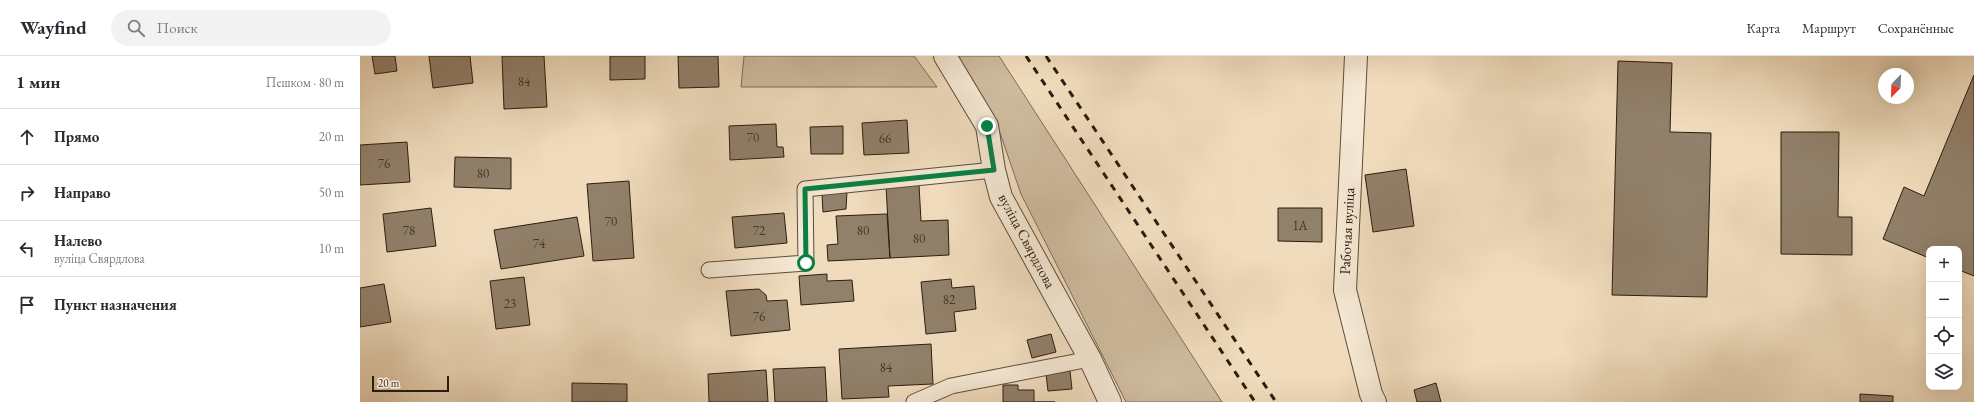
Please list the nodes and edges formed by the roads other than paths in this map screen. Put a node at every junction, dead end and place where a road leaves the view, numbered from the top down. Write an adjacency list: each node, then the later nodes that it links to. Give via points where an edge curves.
1 (945, 56): 3 (street, вуліца Свярдлова, via 987,126)
2 (1356, 56): 8 (street, Рабочая вуліца, via 1345,290)
3 (994, 170): 4 (lane, via 805,189 806,263); 5 (street, вуліца Свярдлова, via 1001,197)
4 (709, 270)
5 (1090, 359): 6 (lane, via 951,386); 7 (street, вуліца Свярдлова)
6 (914, 402)
7 (1110, 402)
8 (1375, 402)

